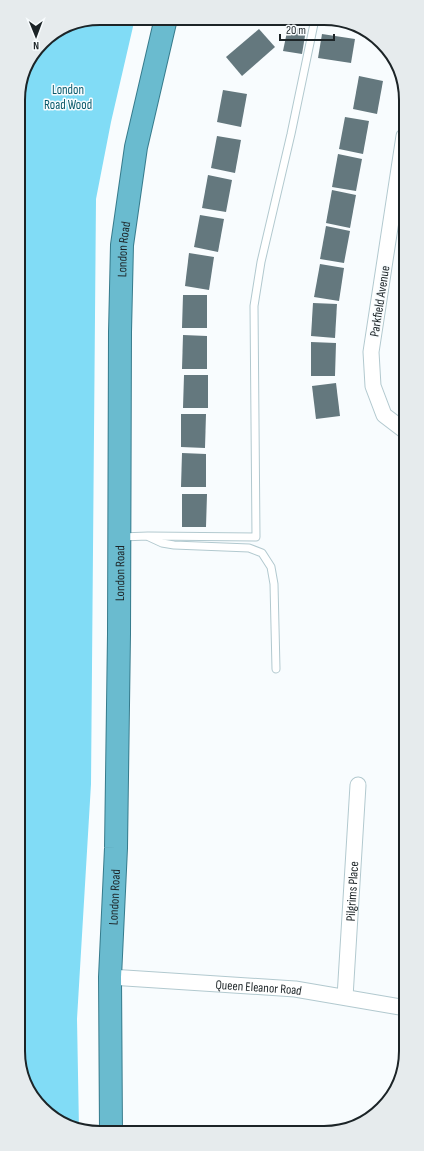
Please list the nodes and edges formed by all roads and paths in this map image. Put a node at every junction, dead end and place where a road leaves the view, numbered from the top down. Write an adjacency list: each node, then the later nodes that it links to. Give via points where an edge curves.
1 (164, 25): 6 (highway, London Road, via 136,147 122,245)
2 (314, 25): 5 (lane, via 261,262 254,306 256,537)
3 (399, 169): 4 (street, Parkfield Avenue, via 371,352 373,386 384,415)
4 (399, 426)
5 (148, 536): 6 (lane); 7 (lane, via 162,543 174,545 249,548 262,553 271,567 274,584)
6 (120, 537): 9 (highway, London Road, via 116,840)
7 (276, 669)
8 (358, 785): 10 (street, Pilgrims Place)
9 (110, 977): 10 (street, Queen Eleanor Road, via 295,988); 12 (highway, London Road)
10 (345, 998): 11 (street, Queen Eleanor Road)
11 (399, 1007)
12 (111, 1126)

